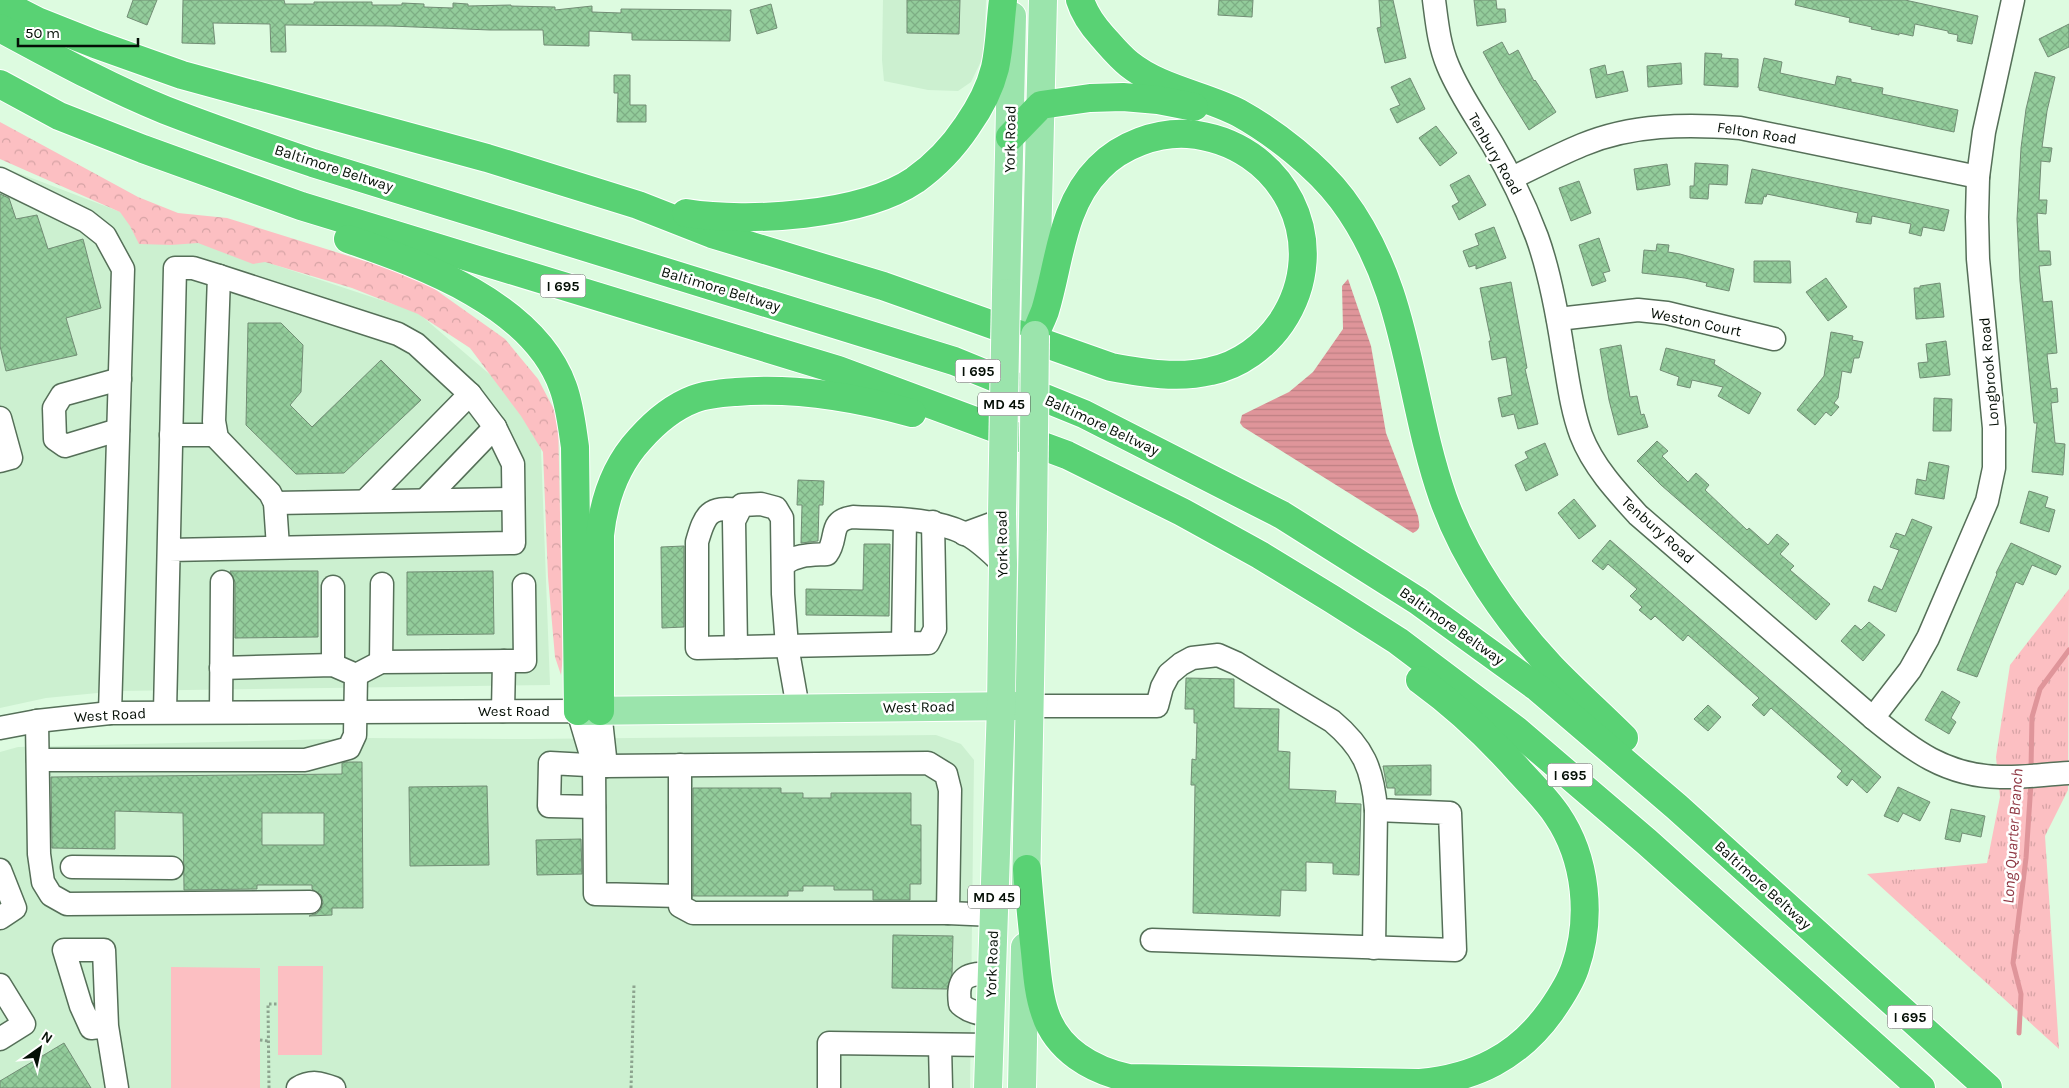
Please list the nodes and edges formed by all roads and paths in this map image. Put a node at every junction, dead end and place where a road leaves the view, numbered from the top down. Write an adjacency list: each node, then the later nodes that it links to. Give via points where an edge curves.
1 (1003, 0): 17 (highway, via 995,68 984,99 958,140 938,163 914,181 857,204 781,216 741,218)
2 (1012, 0): 12 (main road, York Road / MD 45)
3 (1043, 0): 10 (main road, York Road / MD 45)
4 (1080, 0): 13 (highway, via 1095,28 1130,65 1239,114)
5 (1434, 0): 15 (street, Tenbury Road, via 1438,33 1447,65 1462,98)
6 (2012, 0): 14 (street, Longbrook Road, via 1984,132)
7 (0, 2): 17 (highway, via 37,21 182,75 487,158)
8 (0, 28): 87 (highway, Baltimore Beltway / I 695, via 164,109 239,138 954,362 1084,414 1199,471 1282,515 1356,560 1467,635 1538,688)
9 (0, 84): 11 (highway, I 695)
10 (1042, 105): 12 (highway); 13 (highway, via 1090,98 1158,100 1236,120); 19 (main road, York Road / MD 45)
11 (59, 116): 29 (highway, I 695, via 301,206 838,370); 61 (highway, via 222,191 425,268 512,318 537,342 563,386 570,410 575,447)
12 (1010, 137): 37 (main road, York Road / MD 45, bridge)
13 (1285, 144): 87 (highway, via 1342,198 1382,268 1397,310 1428,449 1444,501 1479,573 1508,616 1562,678)
14 (1978, 177): 15 (street, Felton Road, via 1740,128 1702,125 1659,126 1619,133 1583,144); 66 (street, Longbrook Road, via 1978,259 1994,428 1994,468 1987,501 1928,638 1910,670)
15 (1512, 178): 20 (street, Tenbury Road, via 1537,236)
16 (0, 179): 22 (street, via 86,221 105,236 123,269)
17 (638, 205): 19 (highway, via 712,234 883,286 1110,367 1178,375 1212,371 1237,362 1275,332 1286,315 1296,295 1304,250 1300,226 1290,200 1267,168 1224,141 1181,134 1139,142 1116,154 1083,188 1070,215)
18 (219, 276): 23 (street, via 398,334 416,344); 27 (street, via 193,268 175,268); 28 (street)
19 (1038, 317): 58 (main road, York Road / MD 45, bridge)
20 (1558, 319): 21 (street, Weston Court, via 1638,310); 66 (street, Tenbury Road, via 1572,405 1582,436 1613,488 1638,515)
21 (1774, 339)
22 (120, 379): 26 (street); 26 (street, via 62,395 54,408 55,439 65,446)
23 (470, 394): 25 (street); 33 (street)
24 (0, 418): 30 (street, via 11,458)
25 (495, 427): 31 (street, via 513,464); 32 (street)
26 (118, 430): 65 (street)
27 (171, 435): 28 (street); 42 (street)
28 (216, 435): 34 (street, via 270,493)
29 (1067, 456): 36 (highway, I 695); 61 (highway, via 894,408 802,391 763,389 724,393 696,398 669,411 640,438 609,487 600,535)
30 (0, 461)
31 (514, 499): 32 (street); 41 (street, via 514,543)
32 (425, 500): 33 (street)
33 (365, 501): 34 (street)
34 (275, 503): 41 (street)
35 (739, 510): 43 (street, via 742,506 761,504 776,508 782,518); 51 (street, via 734,521); 51 (street, via 720,507 713,511 701,528 698,542 697,648)
36 (1182, 512): 77 (highway, via 1326,609 1444,697 1508,758 1558,816 1572,845 1584,890 1583,942 1575,970 1545,1019 1524,1042 1498,1060 1448,1080 1420,1083 1128,1078 1108,1073 1077,1057 1053,1030 1045,1014); 108 (highway, I 695, via 1260,555 1374,625 1516,730 1634,830)
37 (1002, 514): 40 (street, via 979,530); 44 (main road, York Road / MD 45)
38 (905, 520): 39 (street); 43 (street, via 844,518 837,523 832,547 827,554 800,556); 49 (street)
39 (934, 522): 40 (street); 49 (street, via 935,628 928,643)
40 (964, 534): 44 (street)
41 (278, 548): 42 (street)
42 (168, 550): 62 (street)
43 (784, 564): 50 (street)
44 (1003, 564): 57 (main road, York Road / MD 45)
45 (222, 582): 55 (street)
46 (382, 584): 52 (street)
47 (524, 585): 53 (street, via 525,661)
48 (333, 587): 54 (street)
49 (903, 643): 50 (street)
50 (787, 646): 51 (street); 59 (street)
51 (736, 647)
52 (382, 662): 53 (street); 56 (street)
53 (504, 662): 60 (street)
54 (333, 665): 55 (street); 56 (street)
55 (221, 668): 63 (street)
56 (356, 675): 64 (street)
57 (1001, 706): 58 (main road, West Road); 59 (main road, West Road); 84 (main road, York Road / MD 45)
58 (1030, 706): 74 (street, via 1157,706 1169,674 1192,658 1218,655 1332,721 1345,732 1367,764 1375,791); 77 (main road, York Road / MD 45)
59 (798, 708): 61 (main road, West Road)
60 (503, 711): 61 (street, West Road); 64 (street, West Road)
61 (589, 711): 70 (street)
62 (165, 712): 63 (street, West Road); 65 (street, West Road)
63 (221, 712): 64 (street, West Road)
64 (356, 712): 69 (street, via 355,735 349,748 305,760)
65 (110, 713): 67 (street, West Road)
66 (1873, 718): 72 (street, Tenbury Road, via 1910,748 1954,770 2000,777)
67 (37, 721): 68 (street, West Road); 69 (street)
68 (0, 728)
69 (38, 760): 82 (street, via 42,882 51,895 67,904)
70 (600, 765): 71 (street); 73 (street); 73 (street, via 550,763 549,806)
71 (680, 765): 80 (street); 83 (street, via 928,763 946,774 950,790)
72 (2069, 773)
73 (594, 807): 80 (street, via 595,894)
74 (1376, 810): 88 (street); 88 (street, via 1450,813 1455,950)
75 (72, 867): 78 (street)
76 (172, 868): 78 (street)
77 (1026, 868): 98 (main road, York Road / MD 45)
78 (115, 869): 82 (street)
79 (0, 870): 85 (street, via 14,908)
80 (680, 896): 83 (street, via 680,906 693,913)
81 (310, 902): 82 (street)
82 (115, 904)
83 (948, 913): 84 (street)
84 (994, 915): 97 (main road, York Road / MD 45); 98 (main road, via 1006,924 1013,938 1013,1018)
85 (0, 918)
86 (1152, 940): 88 (street)
87 (1832, 947): 109 (highway, Baltimore Beltway / I 695)
88 (1374, 948)
89 (0, 985): 93 (street, via 24,1024)
90 (634, 985): 103 (path)
91 (278, 1004): 95 (path, via 268,1004)
92 (108, 1026): 99 (street)
93 (0, 1039)
94 (260, 1040): 95 (path)
95 (268, 1040): 100 (path)
96 (940, 1045): 97 (street); 104 (street, via 829,1043); 105 (street)
97 (990, 1045): 106 (main road, York Road / MD 45)
98 (1023, 1056): 107 (main road, York Road / MD 45)
99 (117, 1088)
100 (269, 1088)
101 (298, 1088): 102 (street, via 319,1082)
102 (334, 1088)
103 (630, 1088)
104 (829, 1088)
105 (940, 1088)
106 (988, 1088)
107 (1022, 1088)
108 (1921, 1088)
109 (1988, 1088)

